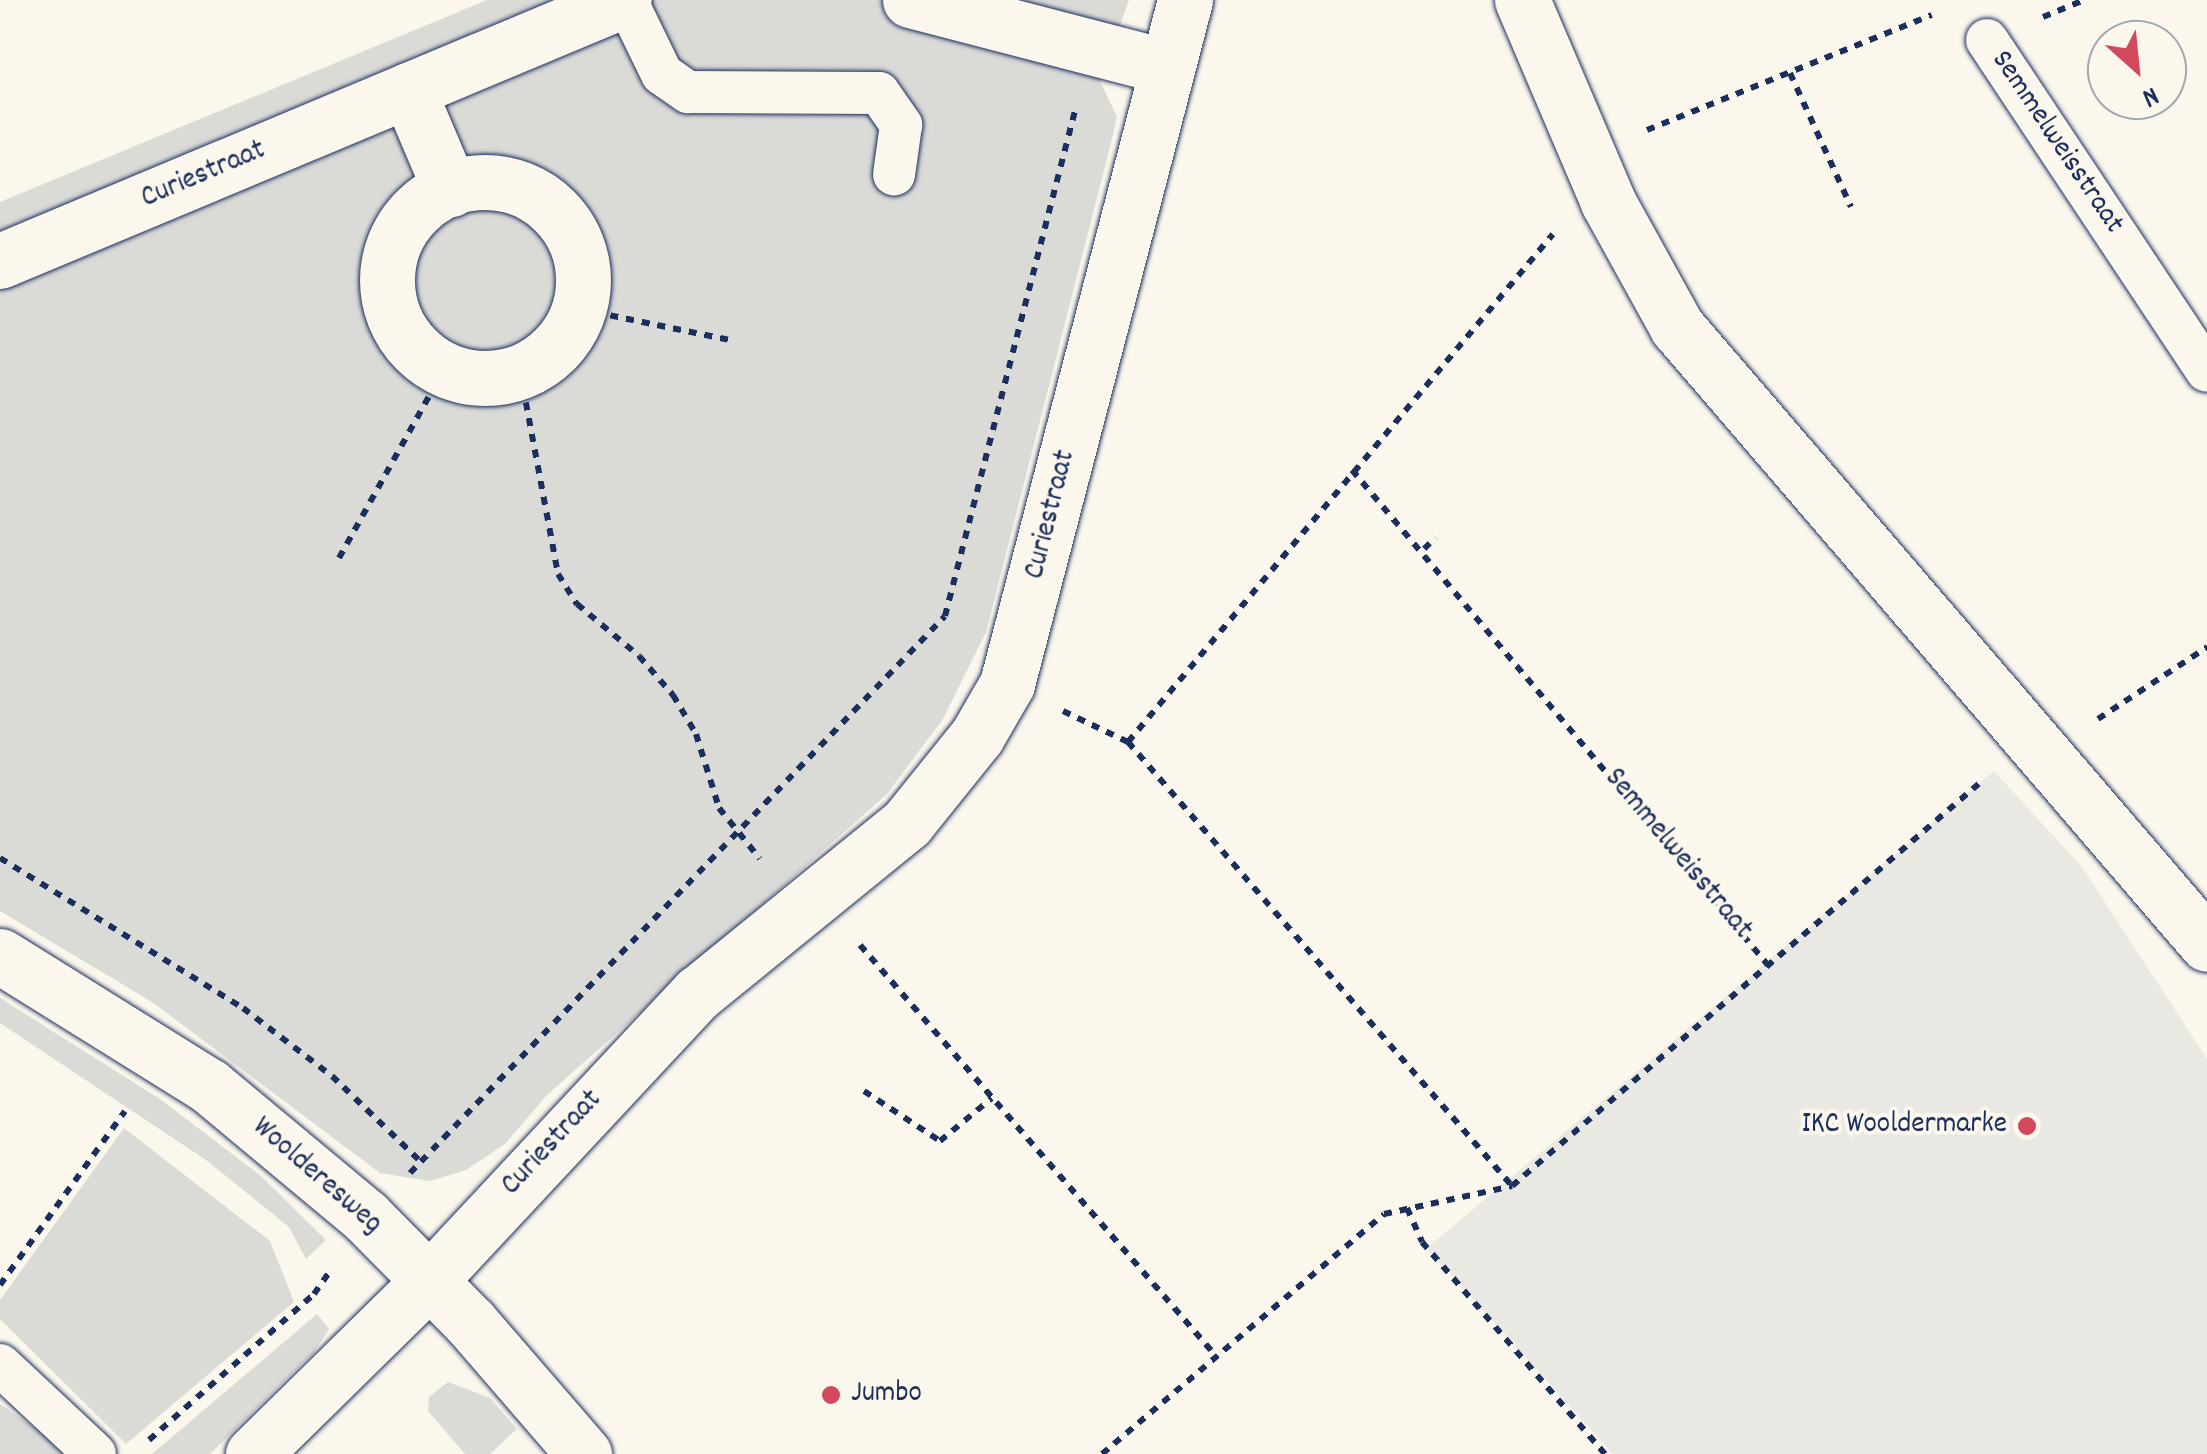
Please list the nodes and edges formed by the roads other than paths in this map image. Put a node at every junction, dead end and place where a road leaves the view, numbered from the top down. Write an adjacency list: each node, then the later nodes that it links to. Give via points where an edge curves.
1 (625, 0): 7 (street, Curiestraat); 8 (lane, via 662,74 688,92 878,93 901,125)
2 (910, 0): 6 (street)
3 (1185, 0): 6 (street, Curiestraat)
4 (1522, 0): 12 (street, via 1597,178 1677,327)
5 (1987, 40): 11 (lane, Semmelweisstraat)
6 (1167, 67): 14 (street, Curiestraat, via 1007,684 945,784 698,993)
7 (408, 90): 9 (street); 10 (street, Curiestraat)
8 (894, 175)
9 (450, 189): 9 (street, via 492,182 552,208 582,266 579,309 557,347 520,371 482,378 444,370 401,331 386,276 405,222)
10 (0, 262)
11 (2207, 372)
12 (2207, 944)
13 (0, 956): 14 (street, Woolderesweg, via 209,1086 366,1218)
14 (429, 1281): 17 (street, Curiestraat); 18 (street, Woolderesweg)
15 (0, 1365): 16 (lane)
16 (96, 1454)
17 (253, 1454)
18 (584, 1454)

